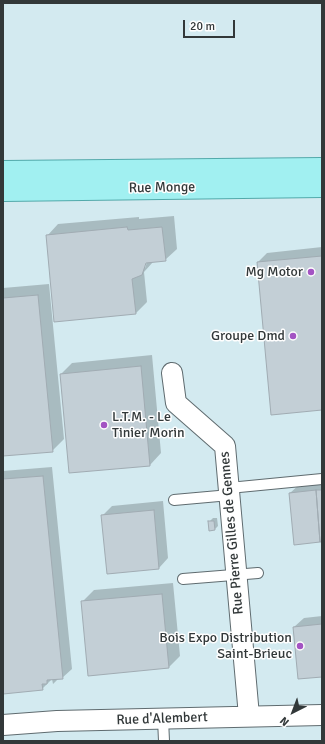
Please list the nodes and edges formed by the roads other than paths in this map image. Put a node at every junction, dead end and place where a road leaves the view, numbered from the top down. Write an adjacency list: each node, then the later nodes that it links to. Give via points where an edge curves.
1 (322, 169): 2 (main road, Rue Monge)
2 (3, 172)
3 (322, 186): 4 (main road, Rue Monge)
4 (3, 190)
5 (172, 372): 7 (street, Rue Pierre Gilles de Gennes, via 176,403 225,446)
6 (322, 479): 7 (lane)
7 (229, 491): 8 (lane); 10 (street, Rue Pierre Gilles de Gennes)
8 (174, 500)
9 (258, 574): 10 (lane)
10 (237, 576): 11 (lane); 13 (street, Rue Pierre Gilles de Gennes)
11 (183, 579)
12 (322, 715): 13 (street, Rue d'Alembert)
13 (249, 716): 14 (street, Rue d'Alembert)
14 (163, 719): 15 (street, Rue d'Alembert); 16 (lane)
15 (3, 725)
16 (164, 741)

